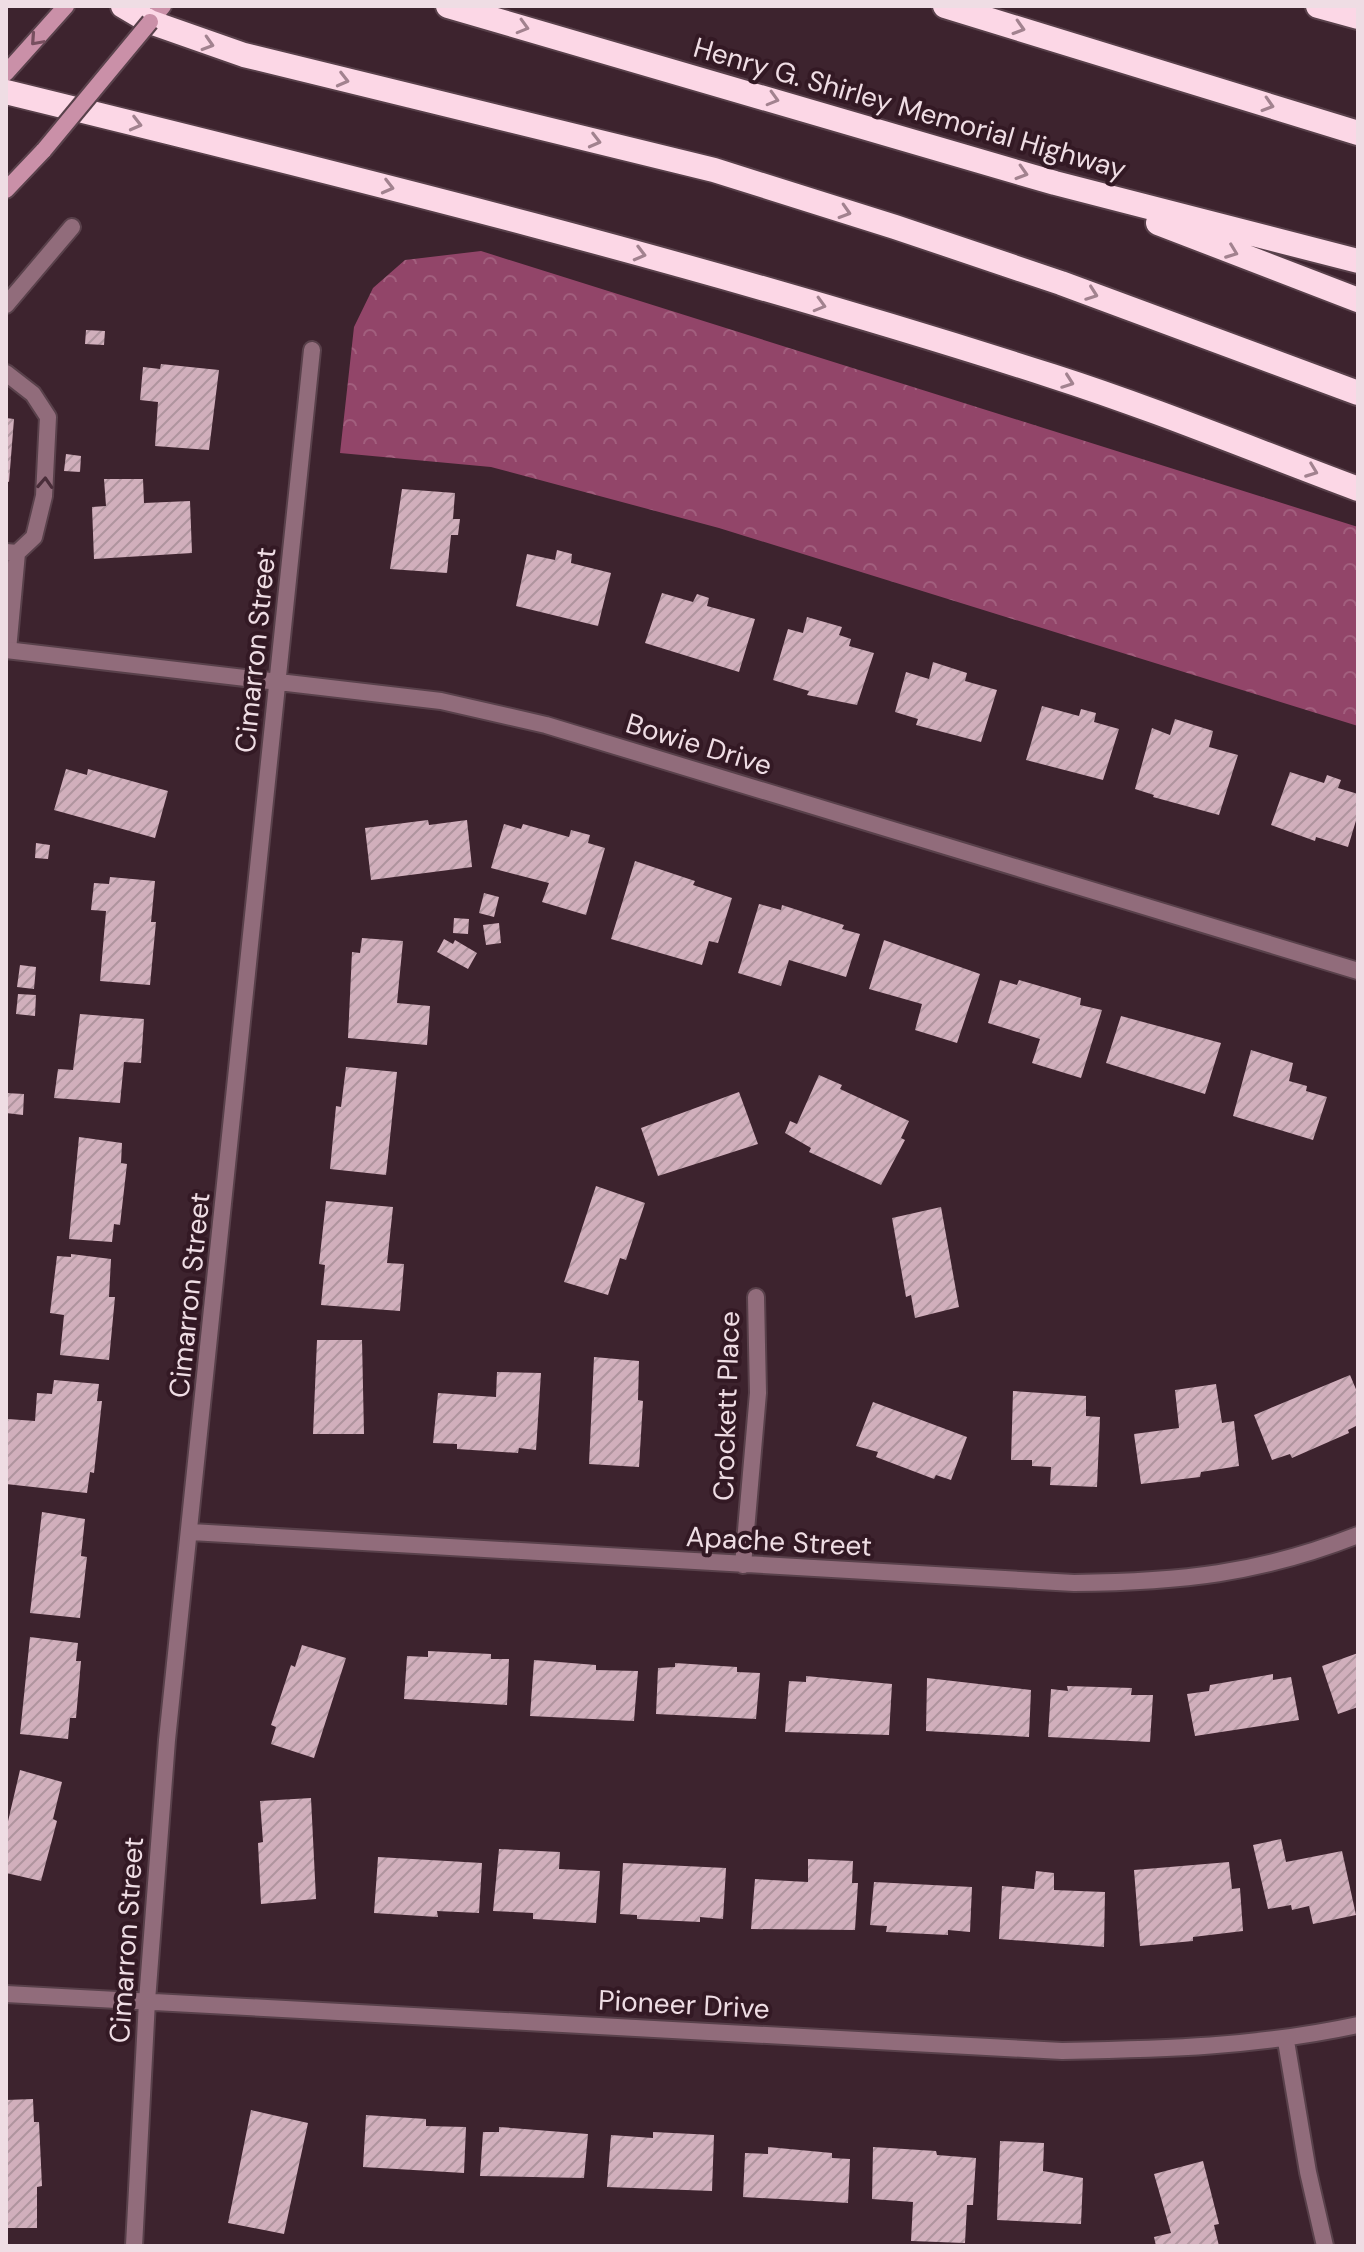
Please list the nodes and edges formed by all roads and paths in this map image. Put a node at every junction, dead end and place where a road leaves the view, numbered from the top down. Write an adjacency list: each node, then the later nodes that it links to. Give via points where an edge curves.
1 (66, 6): 8 (main road, one-way to 8)
2 (123, 6): 6 (highway)
3 (448, 6): 11 (highway, Henry G. Shirley Memorial Highway, one-way to 11)
4 (945, 6): 10 (highway, one-way to 10)
5 (1318, 6): 7 (highway)
6 (156, 14): 12 (main road, bridge); 19 (highway, one-way to 19, via 199,42 729,175 1061,283)
7 (1358, 17)
8 (6, 73)
9 (6, 92): 20 (highway, one-way to 20, via 448,202 759,287 1055,377)
10 (1358, 133)
11 (1055, 183): 14 (highway, Henry G. Shirley Memorial Highway); 15 (highway, one-way to 15)
12 (6, 190)
13 (72, 227): 16 (street)
14 (1358, 261)
15 (1358, 300)
16 (6, 305)
17 (312, 350): 23 (street, Cimarron Street)
18 (6, 373): 21 (street, one-way to 18, via 34,537 44,496 48,417 33,394)
19 (1358, 393)
20 (1358, 489)
21 (12, 552): 22 (street)
22 (7, 650): 23 (street, Bowie Drive)
23 (277, 682): 24 (street, Bowie Drive, via 441,701 556,727); 26 (street, Cimarron Street)
24 (1358, 971)
25 (756, 1297): 28 (street, Crockett Place, via 758,1393)
26 (191, 1532): 28 (street, Apache Street); 30 (street, Cimarron Street, via 167,1740)
27 (1358, 1535): 28 (street, Apache Street, via 1267,1566 1160,1582 1074,1583)
28 (743, 1565)
29 (6, 1994): 30 (street, Pioneer Drive)
30 (147, 2001): 32 (street, Pioneer Drive, via 1062,2051); 33 (street, Cimarron Street)
31 (1358, 2025): 32 (street, Pioneer Drive)
32 (1286, 2041): 34 (street)
33 (134, 2246)
34 (1325, 2246)

